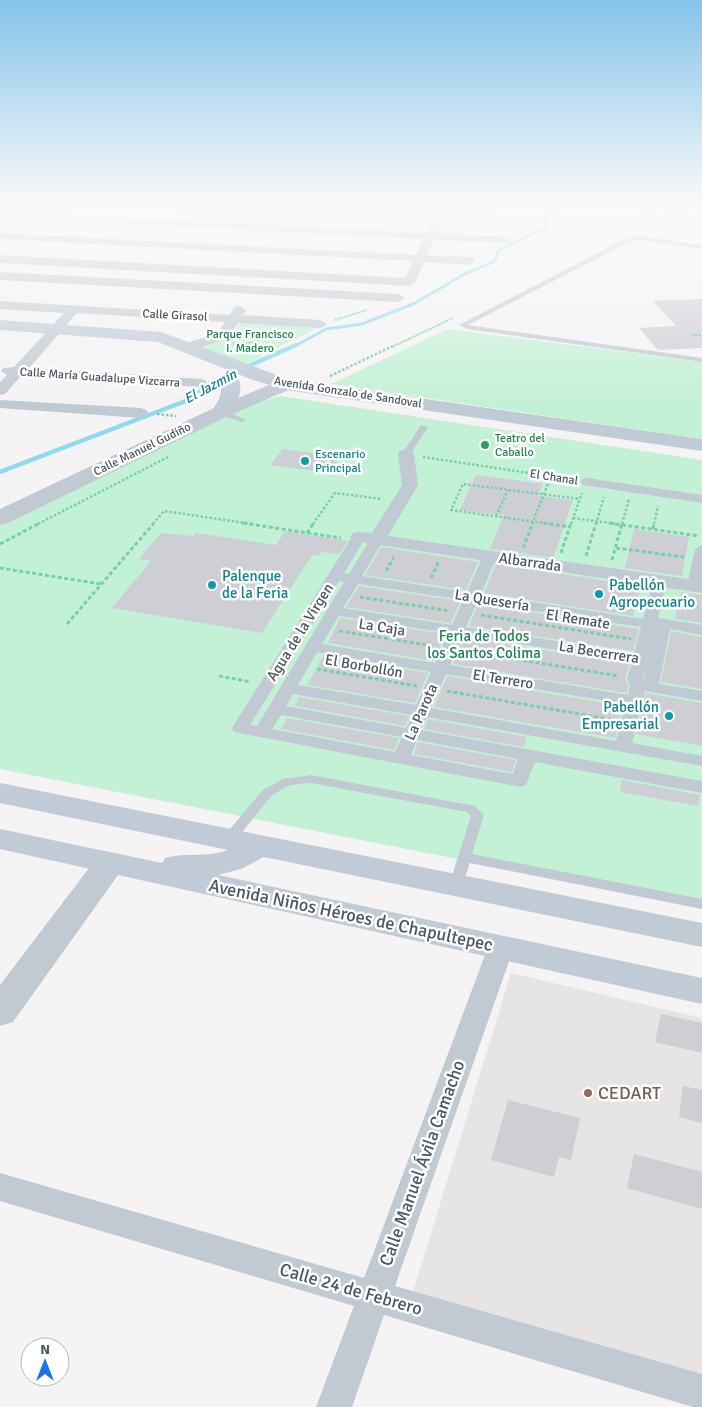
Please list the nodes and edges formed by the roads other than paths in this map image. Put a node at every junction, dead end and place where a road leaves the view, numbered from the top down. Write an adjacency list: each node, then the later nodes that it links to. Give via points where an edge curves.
1 (108, 273): 7 (street)
2 (237, 273): 5 (street)
3 (413, 273): 5 (street, via 409,282)
4 (564, 273): 18 (lane, via 462,325)
5 (262, 274): 8 (street)
6 (0, 276): 7 (street)
7 (99, 282): 8 (street); 11 (street)
8 (252, 291): 9 (street); 12 (street)
9 (399, 298)
10 (0, 305): 11 (street, Calle Girasol)
11 (74, 310): 12 (street, Calle Girasol); 15 (street)
12 (234, 319): 13 (street, Calle Girasol); 17 (street, via 223,336)
13 (320, 324)
14 (0, 325): 15 (main road, Avenida Gonzalo de Sandoval)
15 (53, 332): 16 (main road, Avenida Gonzalo de Sandoval); 17 (main road, Avenida Gonzalo de Sandoval, via 161,337); 20 (street); 21 (main road, Avenida Gonzalo de Sandoval, via 155,349)
16 (0, 334)
17 (189, 347): 21 (main road, Avenida Gonzalo de Sandoval)
18 (702, 360)
19 (0, 370): 20 (street, Calle María Guadalupe Vizcarra)
20 (18, 371): 22 (street, Calle María Guadalupe Vizcarra); 24 (street)
21 (231, 373): 23 (main road, Avenida Gonzalo de Sandoval); 26 (main road, via 232,391)
22 (200, 383)
23 (278, 388): 26 (street, Calle Manuel Gudiño); 30 (main road, Avenida Gonzalo de Sandoval); 32 (main road, Avenida Gonzalo de Sandoval)
24 (0, 392)
25 (0, 404): 27 (street)
26 (221, 412): 28 (lane); 35 (street, Calle Manuel Gudiño)
27 (141, 413)
28 (242, 420)
29 (424, 427): 31 (lane)
30 (702, 445)
31 (406, 454): 37 (street, via 410,485)
32 (702, 455)
33 (587, 482): 34 (street, El Chanal)
34 (702, 499)
35 (0, 518)
36 (358, 539): 37 (street, Albarrada); 40 (street, Agua de la Virgen)
37 (378, 539): 39 (street, Albarrada); 41 (street, Agua de la Virgen)
38 (701, 554): 43 (street)
39 (490, 556): 42 (street, Albarrada); 44 (street, La Parota)
40 (335, 576): 41 (street, La Quesería); 58 (street, Agua de la Virgen, via 240,728)
41 (354, 579): 44 (street, La Quesería); 45 (street, Agua de la Virgen)
42 (660, 581): 43 (street, Albarrada); 46 (street)
43 (698, 586)
44 (472, 597): 46 (street, La Quesería); 47 (street, La Parota)
45 (335, 611): 47 (street, La Becerrera); 49 (street, Agua de la Virgen)
46 (654, 623): 48 (street, La Quesería); 50 (street); 50 (street, via 644,641)
47 (457, 630): 50 (street, La Becerrera); 51 (street, La Parota)
48 (702, 630)
49 (313, 647): 51 (street, El Terrero); 53 (street, Agua de la Virgen)
50 (648, 660): 52 (street)
51 (440, 668): 55 (street, El Terrero); 57 (street, La Parota)
52 (641, 683): 54 (street); 55 (street)
53 (289, 688): 56 (street, Agua de la Virgen); 57 (street)
54 (702, 696)
55 (635, 701): 60 (street)
56 (276, 709): 58 (street, Agua de la Virgen); 59 (street)
57 (421, 712): 59 (street, La Parota); 60 (street)
58 (262, 732): 62 (street)
59 (412, 734): 61 (street); 62 (street, La Parota)
60 (623, 747): 63 (street)
61 (528, 755): 62 (street, via 520,781); 64 (street)
62 (401, 758)
63 (702, 761)
64 (702, 787)
65 (0, 793): 67 (main road)
66 (0, 839): 68 (main road, Avenida Niños Héroes de Chapultepec)
67 (244, 842): 68 (main road, via 242,858 206,867); 69 (main road); 69 (lane, via 267,793 286,782 311,779 471,809 478,815)
68 (110, 862): 72 (main road, Avenida Niños Héroes de Chapultepec); 74 (street)
69 (460, 871): 70 (lane); 71 (main road)
70 (702, 904)
71 (702, 935)
72 (501, 947): 73 (main road, Avenida Niños Héroes de Chapultepec); 76 (street, Calle Manuel Ávila Camacho)
73 (702, 991)
74 (0, 1012)
75 (0, 1187): 76 (street, Calle 24 de Febrero)
76 (374, 1296): 77 (street, Calle 24 de Febrero); 78 (street, Calle Manuel Ávila Camacho)
77 (702, 1392)
78 (334, 1407)

